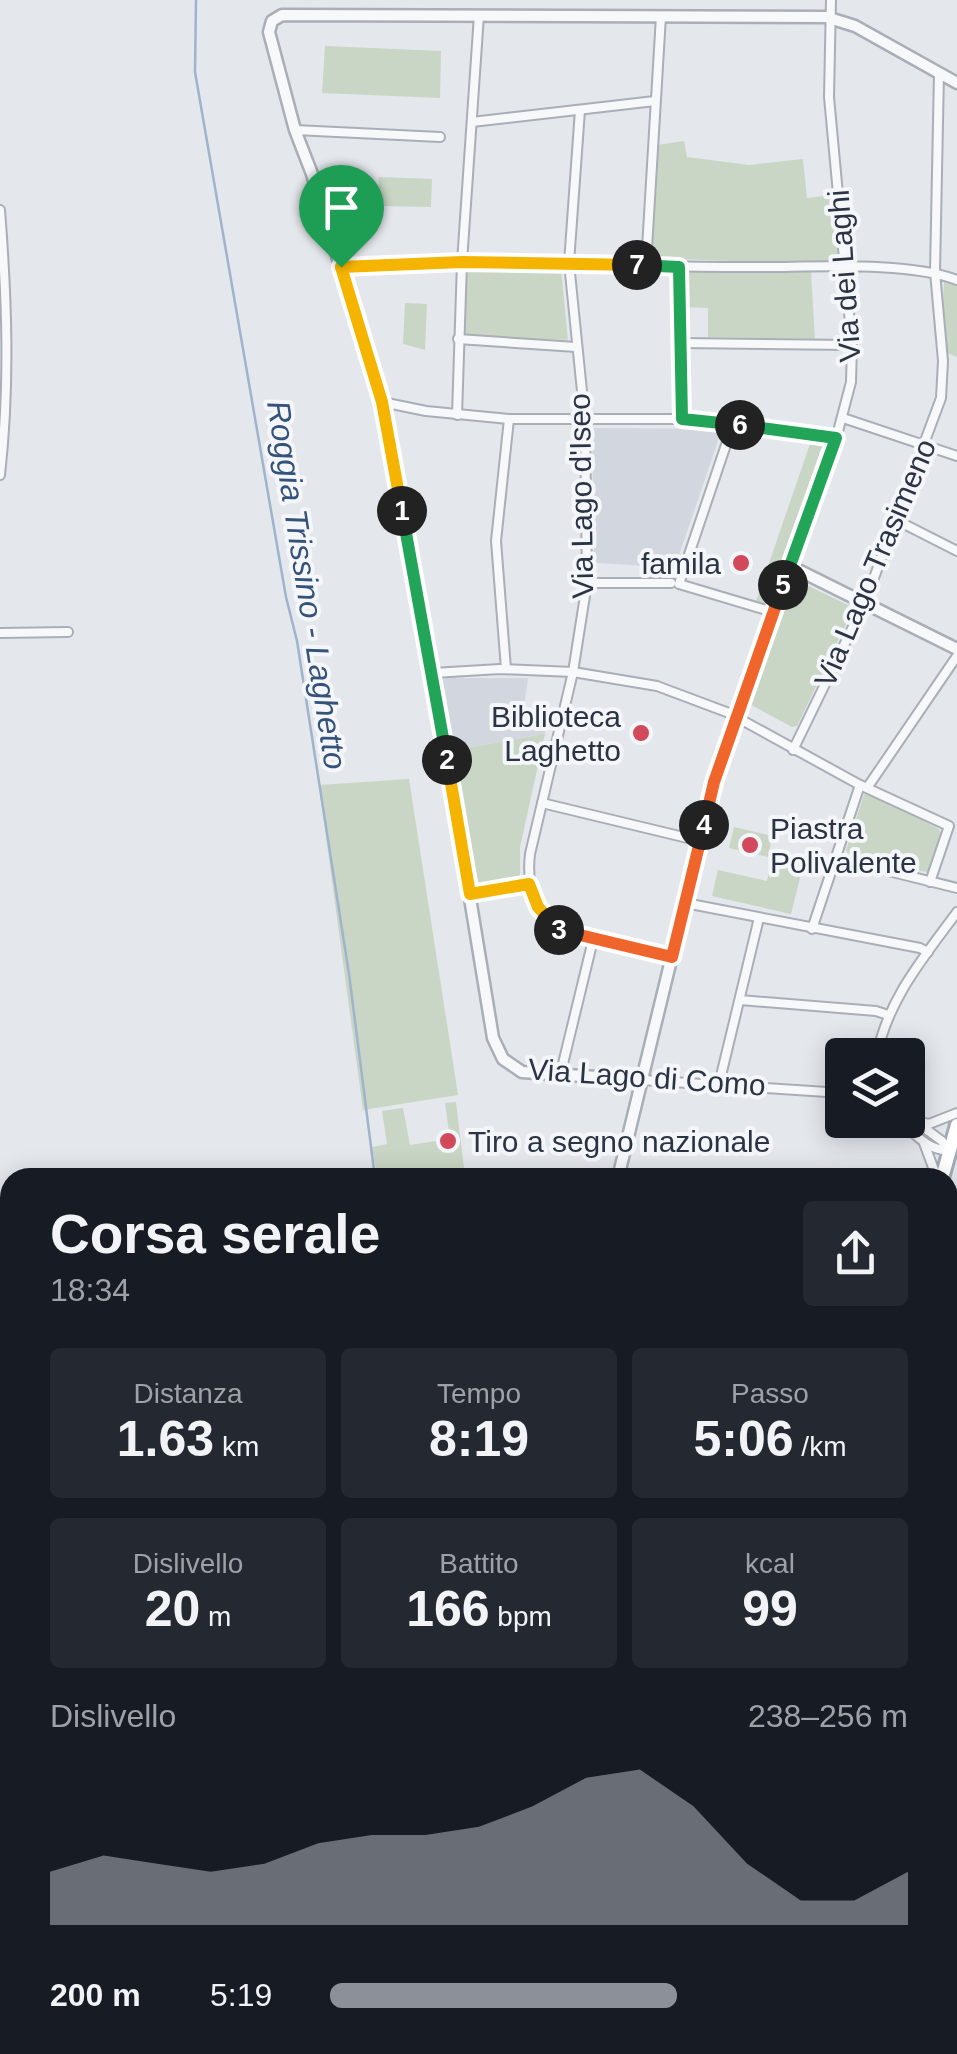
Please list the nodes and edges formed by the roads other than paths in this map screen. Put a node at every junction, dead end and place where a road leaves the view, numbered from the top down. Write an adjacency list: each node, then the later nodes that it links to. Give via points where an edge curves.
1 (832, 0): 4 (street, Via dei Laghi)
2 (479, 14): 3 (street); 9 (street); 10 (street, Via Lago di Como, via 282,15 272,21 269,32)
3 (661, 16): 4 (street); 7 (street)
4 (830, 18): 5 (street); 18 (street, Via dei Laghi, via 828,97)
5 (939, 73): 6 (street); 19 (street, Via Lago Trasimeno)
6 (957, 83)
7 (654, 101): 8 (street); 15 (street)
8 (580, 110): 9 (street); 14 (street, Via Lago d'Iseo)
9 (472, 122): 13 (street)
10 (295, 130): 11 (street); 16 (street, Via Lago di Como)
11 (440, 138)
12 (0, 210): 37 (street, via 8,381)
13 (462, 262): 14 (street); 16 (street); 21 (street)
14 (569, 263): 15 (street); 24 (street, Via Lago d'Iseo)
15 (646, 265): 17 (street)
16 (341, 267): 27 (street, Via Lago di Como)
17 (679, 267): 18 (street); 22 (street)
18 (846, 268): 19 (street); 23 (street, Via dei Laghi)
19 (936, 272): 20 (street); 25 (street, Via Lago Trasimeno)
20 (957, 280)
21 (458, 339): 24 (street); 28 (street)
22 (681, 342): 23 (street); 31 (street)
23 (852, 346): 29 (street, Via dei Laghi)
24 (576, 347): 32 (street, Via Lago d'Iseo)
25 (943, 361): 26 (street); 35 (street, Via Lago Trasimeno, via 942,398)
26 (957, 366)
27 (382, 402): 28 (street); 51 (street, Via Lago di Como)
28 (457, 414): 30 (street)
29 (843, 418): 34 (street, Via dei Laghi); 35 (street)
30 (509, 419): 32 (street); 49 (street, via 496,542)
31 (682, 419): 32 (street); 33 (street)
32 (585, 421): 41 (street, Via Lago d'Iseo)
33 (733, 424): 34 (street); 42 (street)
34 (836, 438): 40 (street, Via dei Laghi)
35 (926, 445): 36 (street); 38 (street, Via Lago Trasimeno)
36 (957, 456)
37 (0, 475)
38 (896, 520): 39 (street); 43 (street, Via Lago Trasimeno)
39 (957, 551)
40 (790, 566): 43 (street); 44 (street, Via dei Laghi)
41 (587, 583): 42 (street); 50 (street, Via Lago d'Iseo)
42 (675, 583): 44 (street)
43 (865, 602): 47 (street); 53 (street, Via Lago Trasimeno)
44 (773, 612): 52 (street, Via dei Laghi)
45 (68, 632): 46 (street)
46 (0, 633)
47 (957, 649)
48 (957, 656): 54 (street)
49 (506, 669): 50 (street); 51 (street)
50 (574, 672): 52 (street, via 657,686); 55 (street, Via Lago d'Iseo)
51 (433, 673): 61 (street, Via Lago di Como)
52 (736, 716): 53 (street); 56 (street, Via dei Laghi)
53 (793, 750): 54 (street)
54 (864, 786): 57 (street); 58 (street, via 949,826)
55 (542, 803): 56 (street); 59 (street, Via Lago d'Iseo)
56 (700, 841): 62 (street, Via dei Laghi)
57 (836, 858): 58 (street); 65 (street)
58 (930, 882): 60 (street)
59 (529, 884): 61 (street); 66 (street, via 554,928)
60 (957, 888)
61 (470, 894): 72 (street, Via Lago di Como, via 493,1038 503,1059 522,1072)
62 (685, 903): 64 (street); 68 (street, Via dei Laghi)
63 (957, 912): 67 (street)
64 (759, 918): 65 (street); 69 (street)
65 (812, 929): 67 (street)
66 (594, 940): 68 (street); 72 (street)
67 (928, 952): 70 (street)
68 (672, 957): 73 (street, Via dei Laghi)
69 (740, 1000): 70 (street); 74 (street)
70 (888, 1015): 71 (street)
71 (882, 1038)
72 (560, 1076): 73 (street, Via Lago di Como)
73 (642, 1080): 74 (street, Via Lago di Como); 83 (street, Via dei Laghi)
74 (719, 1084): 75 (street, Via Lago di Como)
75 (825, 1092)
76 (957, 1112): 77 (street)
77 (925, 1123)
78 (957, 1125): 82 (main road)
79 (925, 1129): 82 (street)
80 (919, 1138): 81 (street)
81 (924, 1142): 82 (street); 84 (street)
82 (948, 1150): 85 (main road)
83 (620, 1168)
84 (935, 1168)
85 (942, 1168)

